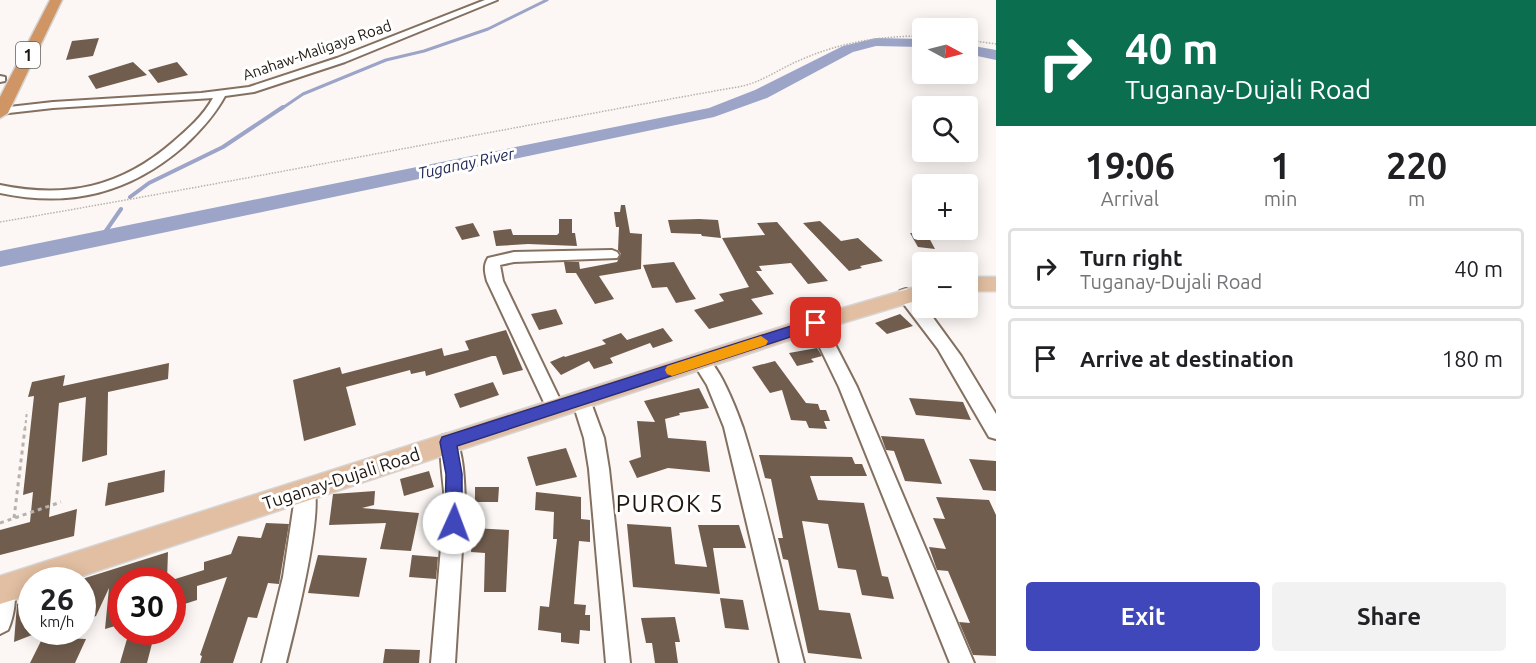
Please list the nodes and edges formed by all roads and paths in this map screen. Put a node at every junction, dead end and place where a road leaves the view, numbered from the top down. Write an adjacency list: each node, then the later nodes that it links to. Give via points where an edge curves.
1 (44, 0): 7 (highway, 1)
2 (56, 0): 9 (highway, 1)
3 (493, 0): 8 (street, Anahaw-Maligaya Road, via 287,79)
4 (912, 36): 11 (path, via 843,43 740,87)
5 (978, 41): 6 (path)
6 (996, 44)
7 (0, 79)
8 (220, 95): 9 (street, Anahaw-Maligaya Road); 10 (street, via 210,113 184,139 111,187 26,193)
9 (0, 112)
10 (0, 189)
11 (0, 222)
12 (612, 255): 20 (street, via 494,262 495,281)
13 (978, 284): 14 (main road)
14 (996, 284)
15 (912, 294): 17 (main road, Tuganay-Dujali Road)
16 (929, 318): 22 (street)
17 (816, 323): 18 (main road, Tuganay-Dujali Road); 34 (street, via 848,387)
18 (700, 361): 19 (main road, Tuganay-Dujali Road); 33 (street, via 715,382 733,427)
19 (581, 400): 20 (main road, Tuganay-Dujali Road); 32 (street, via 599,469)
20 (555, 408): 23 (main road, Tuganay-Dujali Road)
21 (27, 411): 26 (path)
22 (996, 430)
23 (448, 442): 24 (main road, Tuganay-Dujali Road); 31 (street, via 455,501)
24 (306, 490): 28 (main road, Tuganay-Dujali Road); 30 (street, via 298,571)
25 (61, 502): 26 (path)
26 (14, 518): 27 (path)
27 (0, 523)
28 (2, 589): 29 (street)
29 (0, 622)
30 (274, 663)
31 (443, 663)
32 (618, 663)
33 (792, 663)
34 (962, 663)

